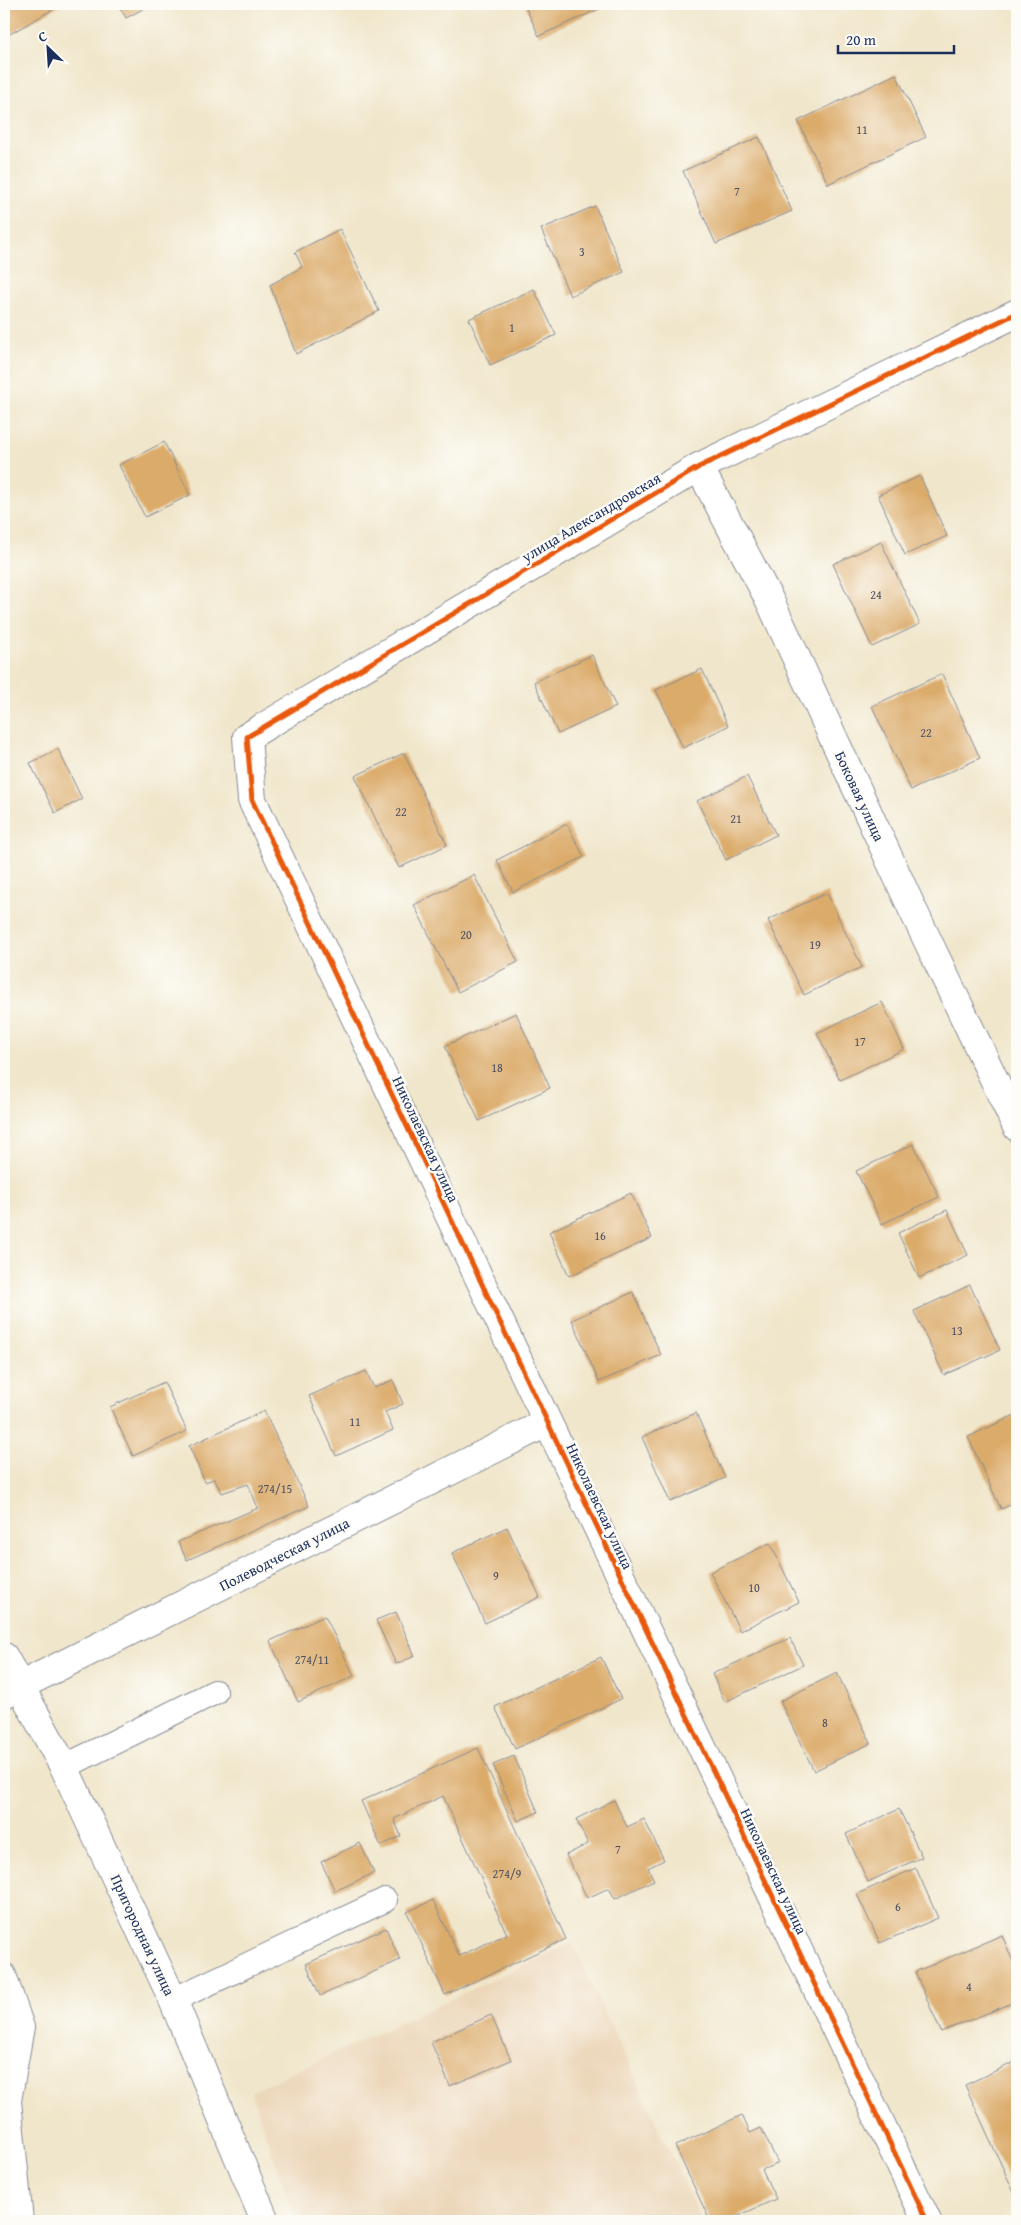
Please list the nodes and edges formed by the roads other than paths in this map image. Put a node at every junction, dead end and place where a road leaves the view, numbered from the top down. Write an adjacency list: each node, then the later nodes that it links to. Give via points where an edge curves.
1 (1017, 313): 2 (street, улица Александровская)
2 (699, 467): 3 (street, улица Александровская, via 247,737); 4 (street, Боковая улица, via 770,601)
3 (252, 800): 5 (street, Николаевская улица)
4 (1017, 1127)
5 (546, 1423): 7 (street, Полеводческая улица); 16 (street, Николаевская улица)
6 (4, 1657): 7 (street, Пригородная улица)
7 (12, 1690): 9 (street, Пригородная улица)
8 (215, 1692): 9 (lane)
9 (64, 1766): 12 (street, Пригородная улица)
10 (385, 1900): 12 (lane)
11 (4, 1975): 13 (lane, via 22,2027)
12 (173, 2000): 15 (street, Пригородная улица)
13 (6, 2106): 14 (lane)
14 (21, 2221)
15 (265, 2221)
16 (926, 2221)

